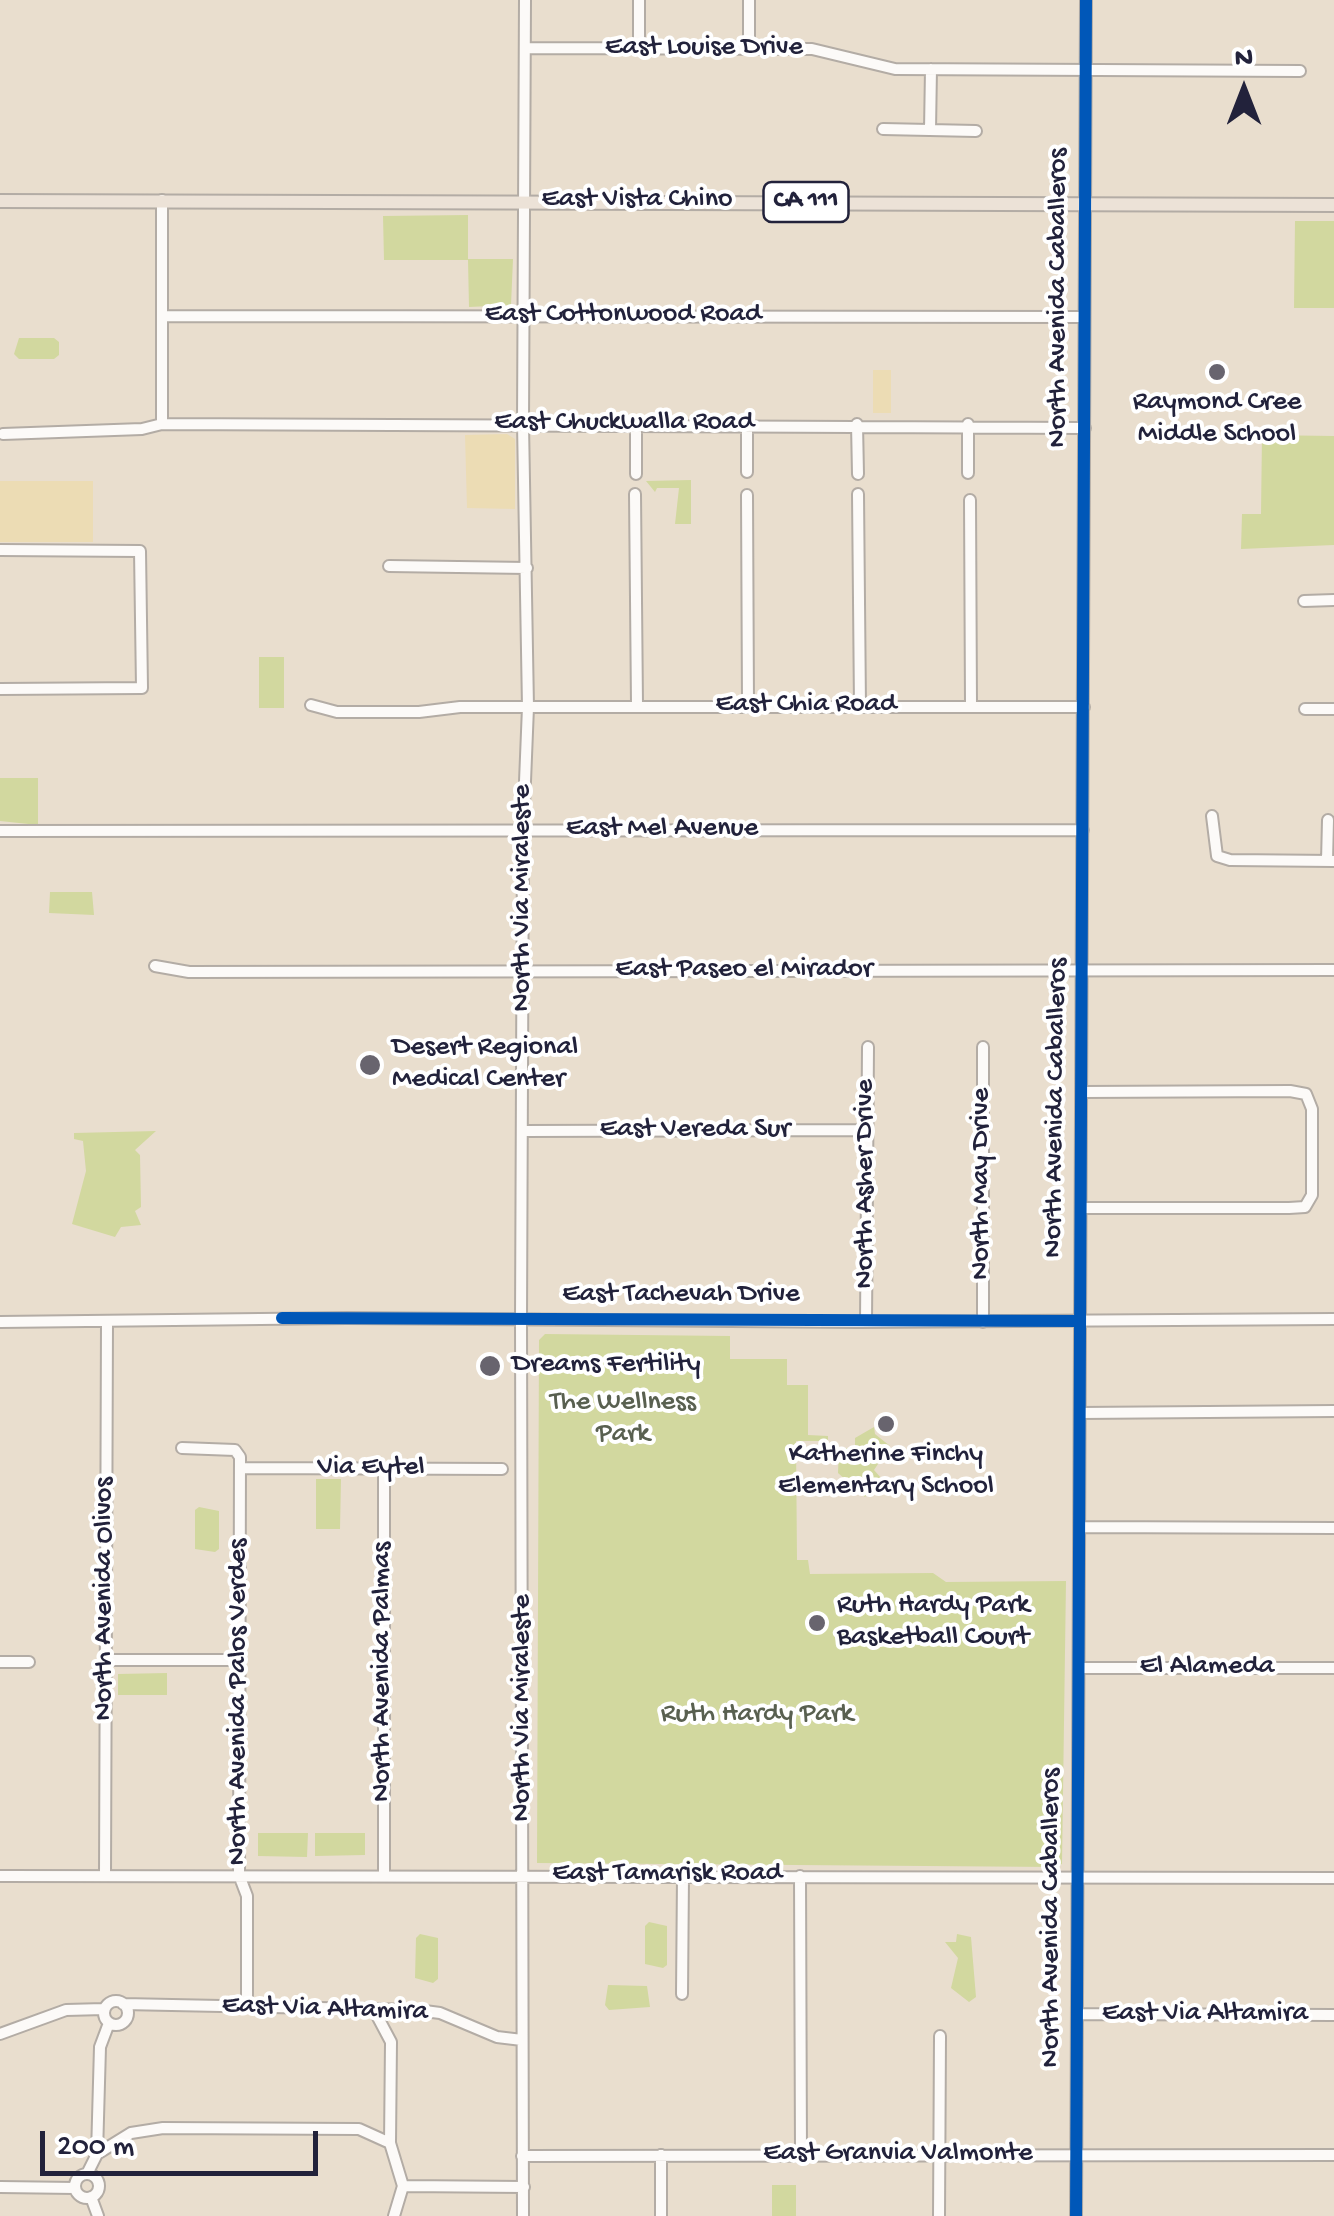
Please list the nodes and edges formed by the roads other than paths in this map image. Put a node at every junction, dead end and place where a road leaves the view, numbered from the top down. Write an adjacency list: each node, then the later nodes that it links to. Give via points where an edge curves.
1 (526, 0): 5 (street, North Via Miraleste)
2 (640, 0): 6 (street)
3 (749, 0): 7 (street)
4 (1086, 0): 9 (street, North Avenida Caballeros)
5 (525, 48): 6 (street, East Louise Drive); 15 (street, North Via Miraleste)
6 (639, 48): 7 (street, East Louise Drive)
7 (749, 48): 8 (street, East Louise Drive, via 815,50 868,66)
8 (931, 69): 9 (street, East Louise Drive); 12 (street)
9 (1086, 69): 10 (street, East Louise Drive); 17 (street, North Avenida Caballeros)
10 (1300, 71)
11 (884, 129): 12 (street)
12 (930, 130): 13 (street)
13 (976, 131)
14 (162, 200): 15 (main road, East Vista Chino / CA 111); 16 (main road, East Vista Chino / CA 111); 20 (street)
15 (525, 200): 17 (main road, East Vista Chino / CA 111); 19 (street, North Via Miraleste)
16 (0, 201)
17 (1085, 203): 18 (main road, East Vista Chino / CA 111); 21 (street, North Avenida Caballeros)
18 (1334, 205)
19 (523, 315): 20 (street, East Cottonwood Road); 21 (street, East Cottonwood Road); 23 (street, North Via Miraleste)
20 (162, 316): 22 (street)
21 (1084, 317): 28 (street, North Avenida Caballeros)
22 (162, 424): 23 (street, East Chuckwalla Road); 29 (street, East Chuckwalla Road)
23 (523, 424): 24 (street, East Chuckwalla Road); 40 (street, North Via Miraleste)
24 (636, 424): 25 (street, East Chuckwalla Road); 32 (street)
25 (748, 424): 26 (street, East Chuckwalla Road); 30 (street)
26 (856, 424): 27 (street, East Chuckwalla Road); 33 (street)
27 (968, 424): 28 (street, East Chuckwalla Road); 31 (street)
28 (1085, 428): 50 (street, North Avenida Caballeros)
29 (2, 434)
30 (748, 472)
31 (968, 473)
32 (636, 474)
33 (858, 474)
34 (635, 494): 46 (street)
35 (858, 494): 48 (street)
36 (748, 495): 47 (street)
37 (970, 500): 49 (street)
38 (0, 550): 43 (street, via 140,551 142,688)
39 (389, 566): 40 (street)
40 (527, 568): 45 (street, North Via Miraleste)
41 (1334, 600): 42 (street)
42 (1304, 601)
43 (0, 689)
44 (311, 705): 45 (street, East Chia Road, via 371,712)
45 (528, 706): 46 (street, East Chia Road); 57 (street, North Via Miraleste)
46 (636, 706): 47 (street, East Chia Road)
47 (748, 706): 48 (street, East Chia Road)
48 (860, 706): 49 (street, East Chia Road)
49 (971, 706): 50 (street, East Chia Road)
50 (1084, 706): 55 (street, North Avenida Caballeros)
51 (1334, 708): 52 (street)
52 (1305, 709)
53 (1212, 816): 58 (street, via 1217,856)
54 (1328, 820): 58 (street)
55 (1084, 830): 57 (street, East Mel Avenue); 62 (street, North Avenida Caballeros)
56 (0, 831): 57 (street, East Mel Avenue)
57 (523, 831): 60 (street, North Via Miraleste)
58 (1331, 861)
59 (155, 966): 60 (street, East Paseo el Mirador, via 189,972)
60 (524, 970): 62 (street, East Paseo el Mirador); 67 (street, North Via Miraleste)
61 (1334, 970): 62 (street, East Paseo el Mirador)
62 (1083, 971): 65 (street, North Avenida Caballeros)
63 (868, 1046): 66 (street, North Asher Drive)
64 (983, 1047): 75 (street, North May Drive)
65 (1082, 1092): 68 (street, North Avenida Caballeros); 68 (street, via 1306,1094 1312,1108 1312,1195 1304,1207 1289,1208)
66 (867, 1130): 67 (street, East Vereda Sur); 74 (street, North Asher Drive)
67 (523, 1131): 69 (street, North Via Miraleste)
68 (1081, 1208): 71 (street, North Avenida Caballeros)
69 (521, 1319): 73 (street, East Tachevah Drive); 74 (street, East Tachevah Drive); 92 (street, North Via Miraleste)
70 (1334, 1319): 71 (street, East Tachevah Drive)
71 (1080, 1321): 75 (street, East Tachevah Drive); 77 (street, North Avenida Caballeros)
72 (0, 1322): 73 (street, East Tachevah Drive)
73 (107, 1322): 84 (street, North Avenida Olivos)
74 (866, 1322): 75 (street, East Tachevah Drive)
75 (983, 1322)
76 (1334, 1411): 77 (street)
77 (1080, 1413): 82 (street, North Avenida Caballeros)
78 (182, 1448): 79 (street, via 235,1450)
79 (240, 1468): 80 (street, Via Eytel); 85 (street, North Avenida Palos Verdes)
80 (384, 1470): 81 (street, Via Eytel); 91 (street, North Avenida Palmas)
81 (502, 1470)
82 (1081, 1527): 83 (street); 88 (street, North Avenida Caballeros)
83 (1334, 1528)
84 (106, 1660): 85 (street); 90 (street, North Avenida Olivos)
85 (240, 1660): 94 (street, North Avenida Palos Verdes)
86 (0, 1662): 87 (street)
87 (30, 1662)
88 (1080, 1668): 89 (street, El Alameda); 97 (street, North Avenida Caballeros)
89 (1334, 1668)
90 (105, 1875): 93 (street, East Tamarisk Road); 94 (street, East Tamarisk Road)
91 (384, 1875): 92 (street, East Tamarisk Road); 94 (street, East Tamarisk Road)
92 (525, 1875): 95 (street, East Tamarisk Road); 109 (street, North Via Miraleste)
93 (0, 1876)
94 (239, 1876): 101 (street, North Avenida Palos Verdes, via 247,1896)
95 (683, 1876): 96 (street, East Tamarisk Road); 99 (street)
96 (800, 1876): 97 (street, East Tamarisk Road); 117 (street)
97 (1077, 1876): 98 (street, East Tamarisk Road); 104 (street, North Avenida Caballeros)
98 (1334, 1878)
99 (682, 1994)
100 (123, 2004): 101 (street, East Via Altamira); 102 (street, East Via Altamira); 106 (street, via 124,2021)
101 (247, 2006): 103 (street, East Via Altamira)
102 (104, 2009): 106 (street); 107 (street, East Via Altamira, via 66,2010)
103 (374, 2010): 109 (street, East Via Altamira, via 440,2012 497,2037); 110 (street, via 390,2042)
104 (1077, 2014): 105 (street, East Via Altamira); 113 (street, North Avenida Caballeros)
105 (1334, 2015)
106 (110, 2023): 111 (street, via 100,2047)
107 (0, 2034)
108 (940, 2036): 112 (street)
109 (522, 2040): 115 (street, North Via Miraleste)
110 (390, 2143): 111 (street, via 359,2129 163,2128 120,2138); 119 (street)
111 (97, 2154): 118 (street)
112 (939, 2155): 113 (street, East Granvia Valmonte); 117 (street, East Granvia Valmonte); 128 (street)
113 (1076, 2155): 114 (street, East Granvia Valmonte); 129 (street, North Avenida Caballeros)
114 (1334, 2155)
115 (522, 2156): 116 (street, East Granvia Valmonte); 121 (street, North Via Miraleste)
116 (661, 2156): 117 (street, East Granvia Valmonte); 127 (street)
117 (801, 2156)
118 (87, 2174): 122 (street); 123 (street, via 98,2184)
119 (402, 2186): 121 (street); 125 (street)
120 (0, 2187): 122 (street)
121 (524, 2187): 126 (street, North Via Miraleste)
122 (75, 2188): 123 (street)
123 (92, 2197): 124 (street)
124 (100, 2214)
125 (394, 2216)
126 (523, 2216)
127 (661, 2216)
128 (939, 2216)
129 (1076, 2216)

